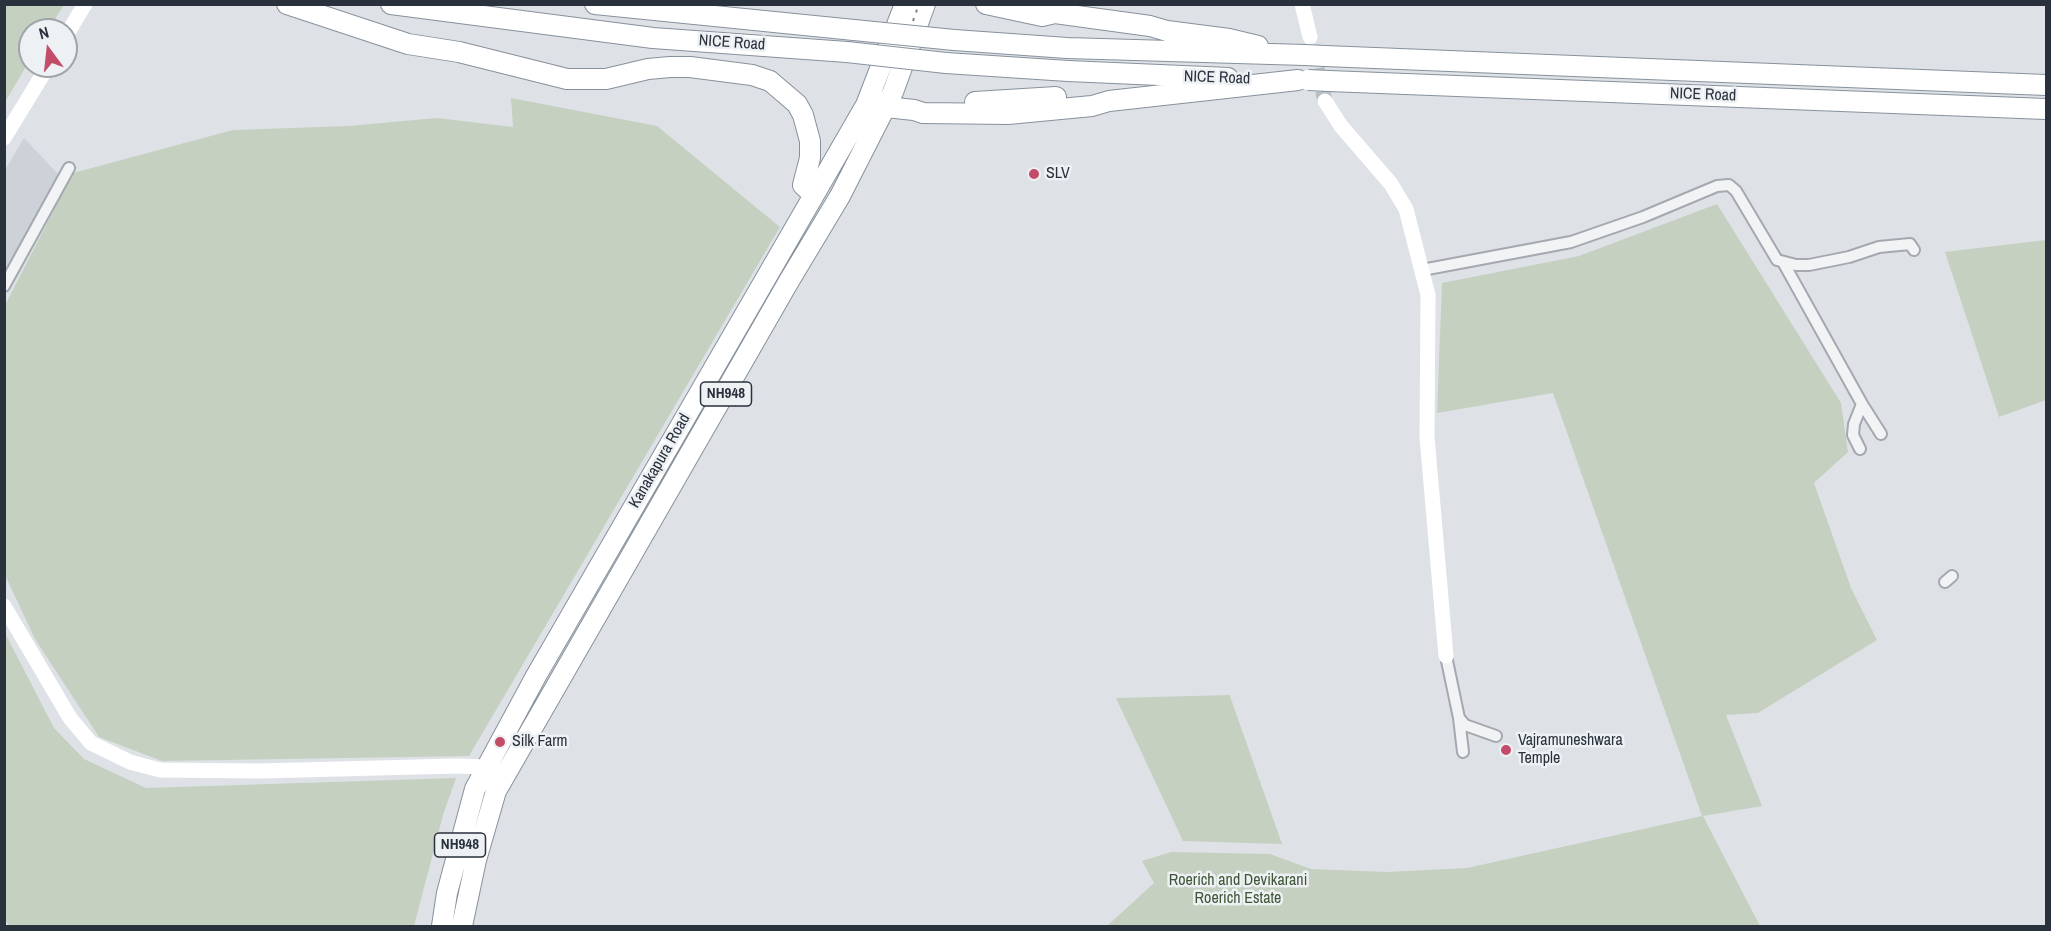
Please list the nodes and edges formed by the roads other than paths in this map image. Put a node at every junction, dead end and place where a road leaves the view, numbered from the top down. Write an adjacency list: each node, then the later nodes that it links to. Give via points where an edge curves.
1 (85, 4): 9 (street)
2 (287, 4): 19 (highway, via 408,44 459,52 567,79 606,79 648,69 690,67 770,81 786,93 803,115 810,158 803,184)
3 (391, 4): 12 (highway, NICE Road, bridge, via 653,38 946,63)
4 (595, 4): 10 (highway, NICE Road, bridge, via 1067,48)
5 (905, 4): 19 (highway, Kanakapura Road / NH948, via 866,105)
6 (925, 4): 15 (highway, Kanakapura Road / NH948)
7 (986, 4): 10 (highway, via 1042,16 1055,13)
8 (1302, 4): 10 (street)
9 (77, 18)
10 (1304, 49): 13 (highway, NICE Road, bridge, via 1325,56)
11 (41, 78): 17 (street)
12 (1303, 80): 14 (highway, NICE Road, bridge); 15 (highway, via 1008,114 923,113)
13 (2046, 85)
14 (1327, 91): 16 (highway, NICE Road); 22 (street, via 1341,126 1391,184 1406,209)
15 (886, 107): 25 (highway, Kanakapura Road / NH948, via 840,196)
16 (2046, 108)
17 (4, 138)
18 (69, 168): 23 (street)
19 (814, 195): 24 (highway, Kanakapura Road / NH948)
20 (1914, 250): 21 (street, via 1910,244 1879,247 1809,265)
21 (1783, 262): 22 (street, via 1777,260 1729,185 1716,186 1571,242); 26 (street)
22 (1422, 270): 30 (street, via 1428,295 1426,437)
23 (4, 286)
24 (761, 287): 25 (highway); 34 (highway, Kanakapura Road / NH948)
25 (781, 296): 35 (highway, Kanakapura Road / NH948)
26 (1862, 404): 27 (street); 28 (street, via 1853,435)
27 (1881, 434)
28 (1860, 449)
29 (4, 606): 34 (street, via 70,718 91,743 130,762 160,770)
30 (1446, 656): 31 (street)
31 (1459, 718): 32 (street, via 1466,725); 33 (street)
32 (1496, 736)
33 (1463, 752)
34 (487, 767): 35 (street); 36 (highway, Kanakapura Road / NH948, via 475,789 447,893)
35 (506, 773): 37 (highway, Kanakapura Road / NH948, via 496,791 476,860)
36 (442, 927)
37 (462, 927)

